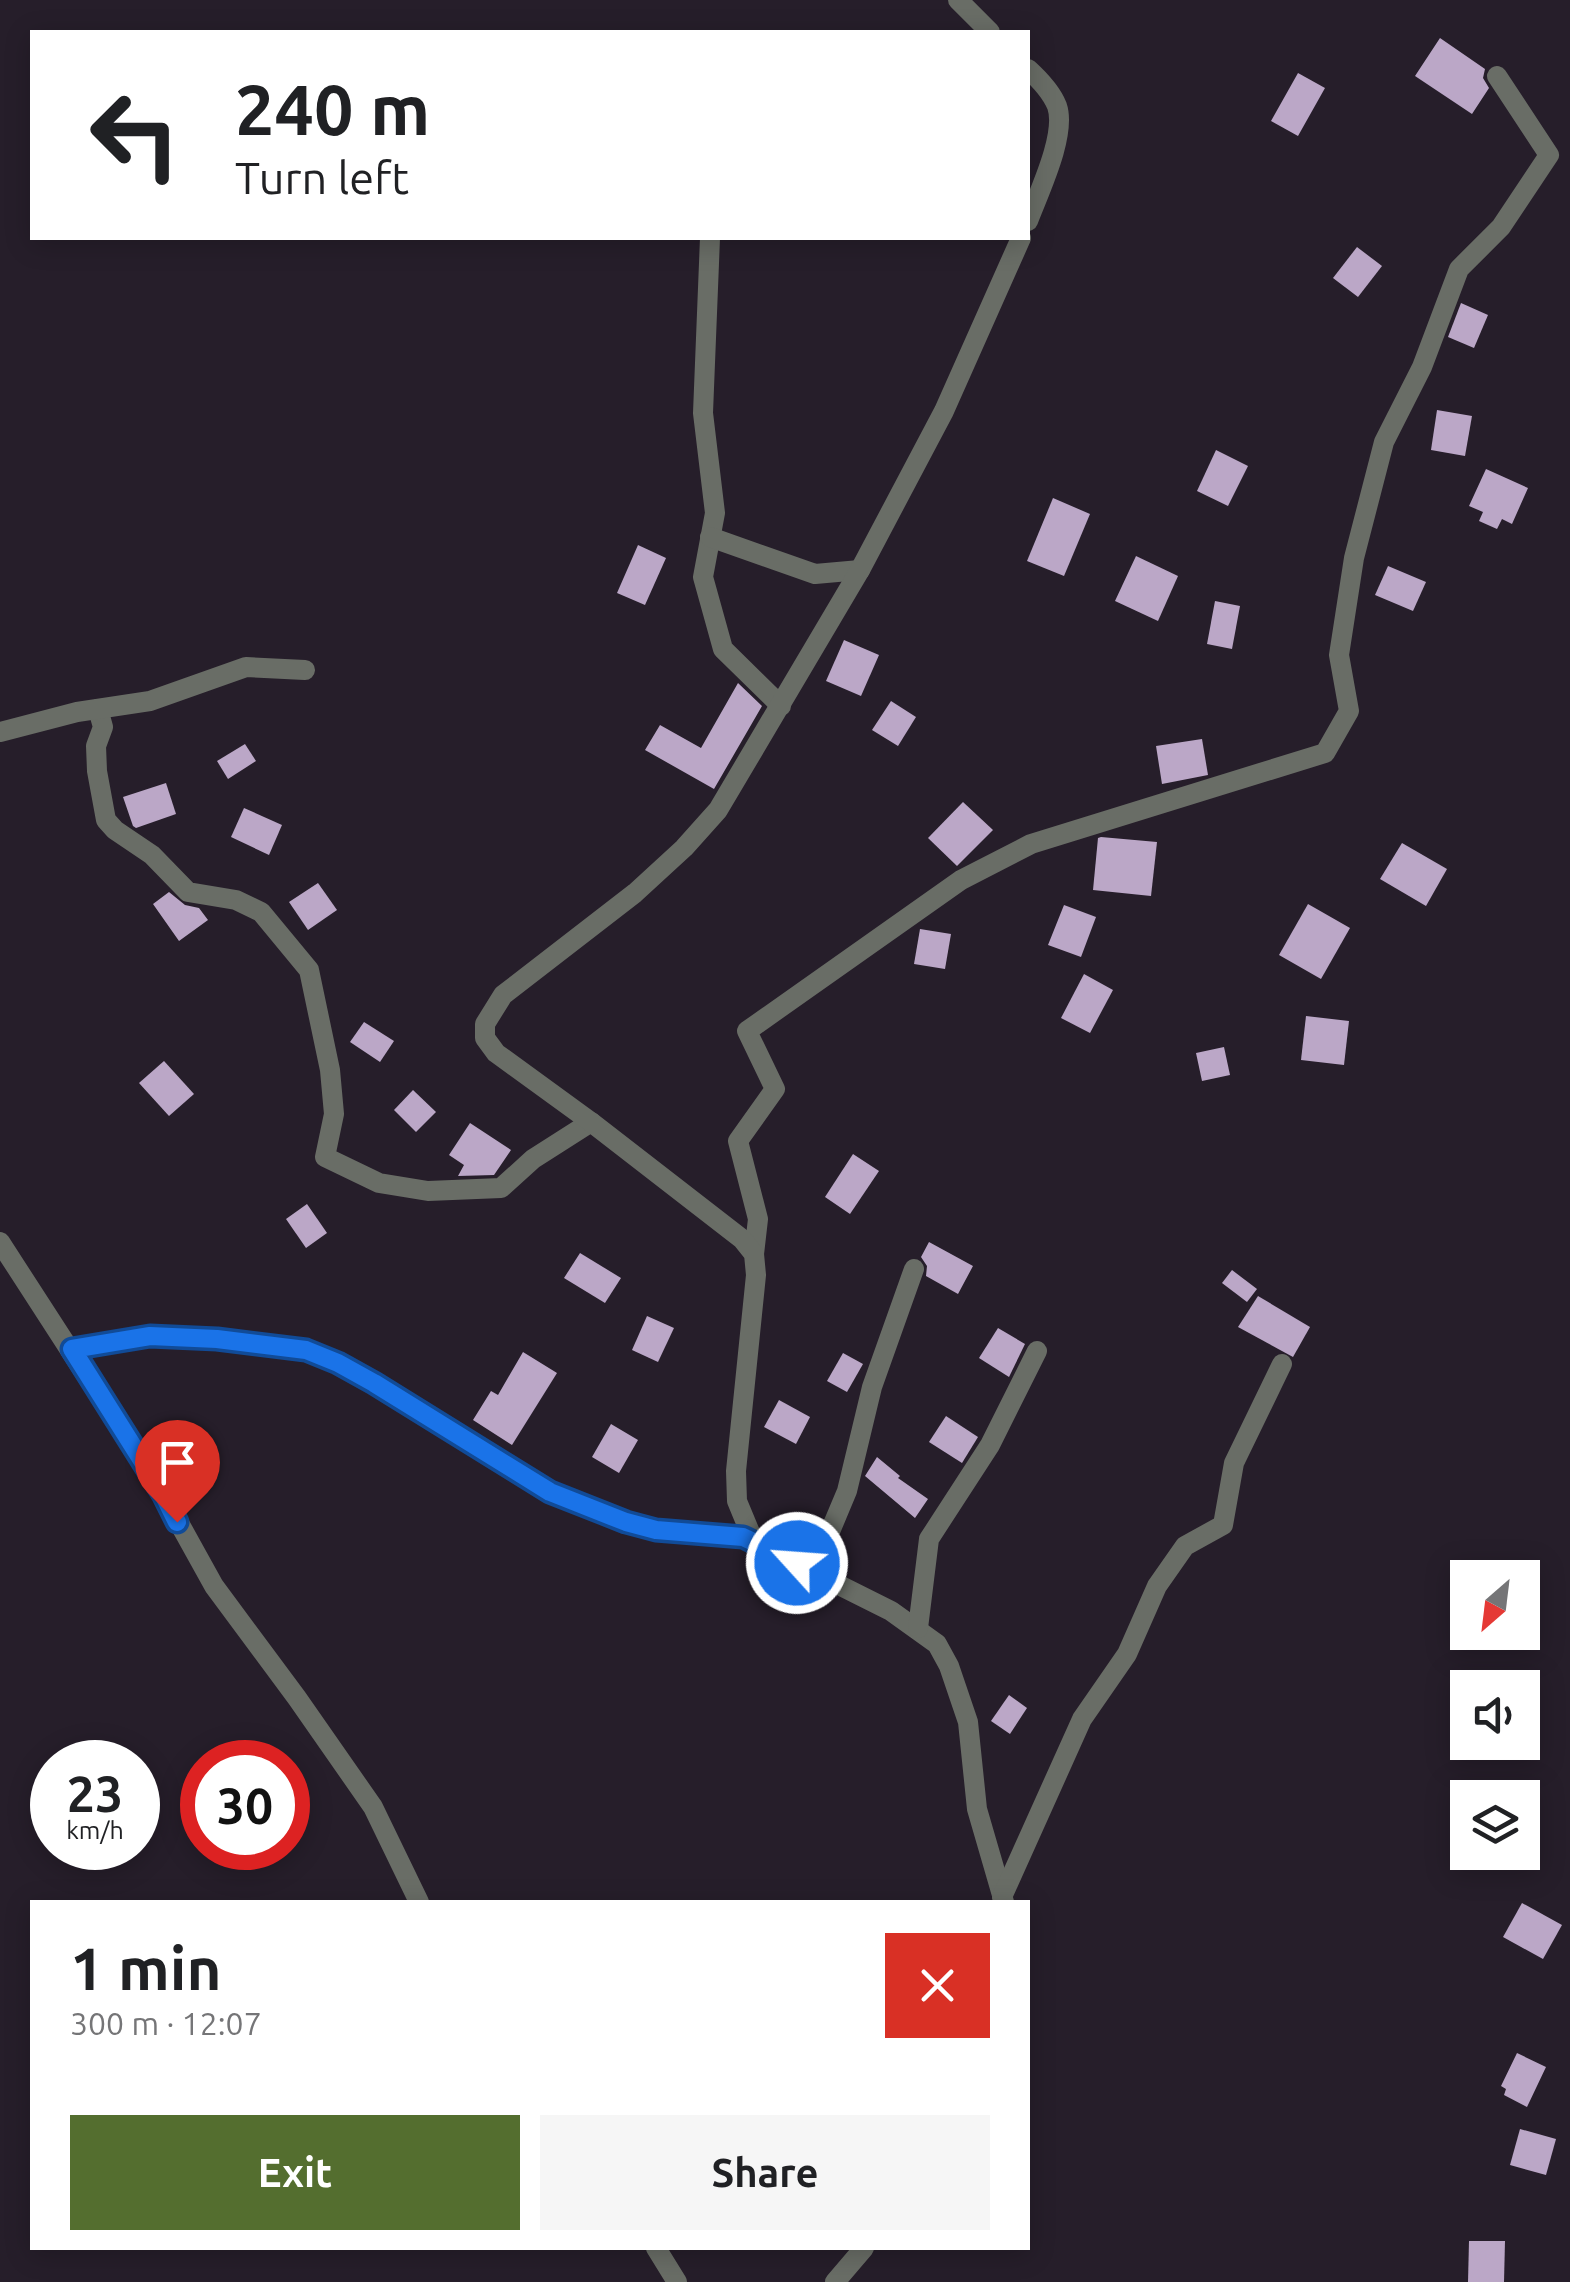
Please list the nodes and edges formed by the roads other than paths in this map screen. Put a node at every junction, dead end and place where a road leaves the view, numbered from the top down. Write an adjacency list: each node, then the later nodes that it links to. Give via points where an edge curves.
1 (958, 0): 2 (street)
2 (988, 30)
3 (1030, 70): 5 (street, via 1058,109 1050,163)
4 (1497, 76): 16 (street, via 1549,155 1500,226 1460,269 1422,368 1384,442 1354,558 1339,655 1349,712 1326,753 1031,844 961,880 747,1031 775,1089 738,1141 758,1219)
5 (1030, 216)
6 (710, 240): 8 (street, via 703,413 715,513)
7 (1020, 240): 9 (street, via 944,411)
8 (710, 538): 9 (street, via 815,574); 11 (street, via 703,577 723,649)
9 (860, 570): 11 (street)
10 (306, 670): 12 (street, via 246,666 150,701)
11 (781, 706): 14 (street, via 718,810 684,848 591,930 503,995 486,1024 484,1038 496,1053)
12 (98, 709): 13 (street); 14 (street, via 106,820 188,892 261,912 309,970 334,1114 324,1158 379,1183 428,1191 501,1188)
13 (0, 732)
14 (591, 1122): 16 (street)
15 (0, 1242): 18 (street)
16 (754, 1254): 21 (street, via 736,1501)
17 (914, 1270): 22 (street, via 872,1386 847,1490 820,1553)
18 (72, 1349): 21 (street, via 150,1336 306,1350 374,1383 550,1492 656,1530); 24 (street, via 214,1586 373,1808)
19 (1037, 1352): 23 (street, via 990,1445 929,1539)
20 (1282, 1364): 25 (street, via 1234,1464 1222,1526 1185,1546 1157,1586 1127,1654 1082,1719)
21 (754, 1542): 22 (street)
22 (797, 1563): 23 (street)
23 (918, 1628): 25 (street, via 937,1644 960,1696 980,1822)
24 (418, 1900)
25 (1003, 1900)
26 (657, 2250): 28 (street)
27 (862, 2250): 29 (street)
28 (678, 2282)
29 (835, 2282)

